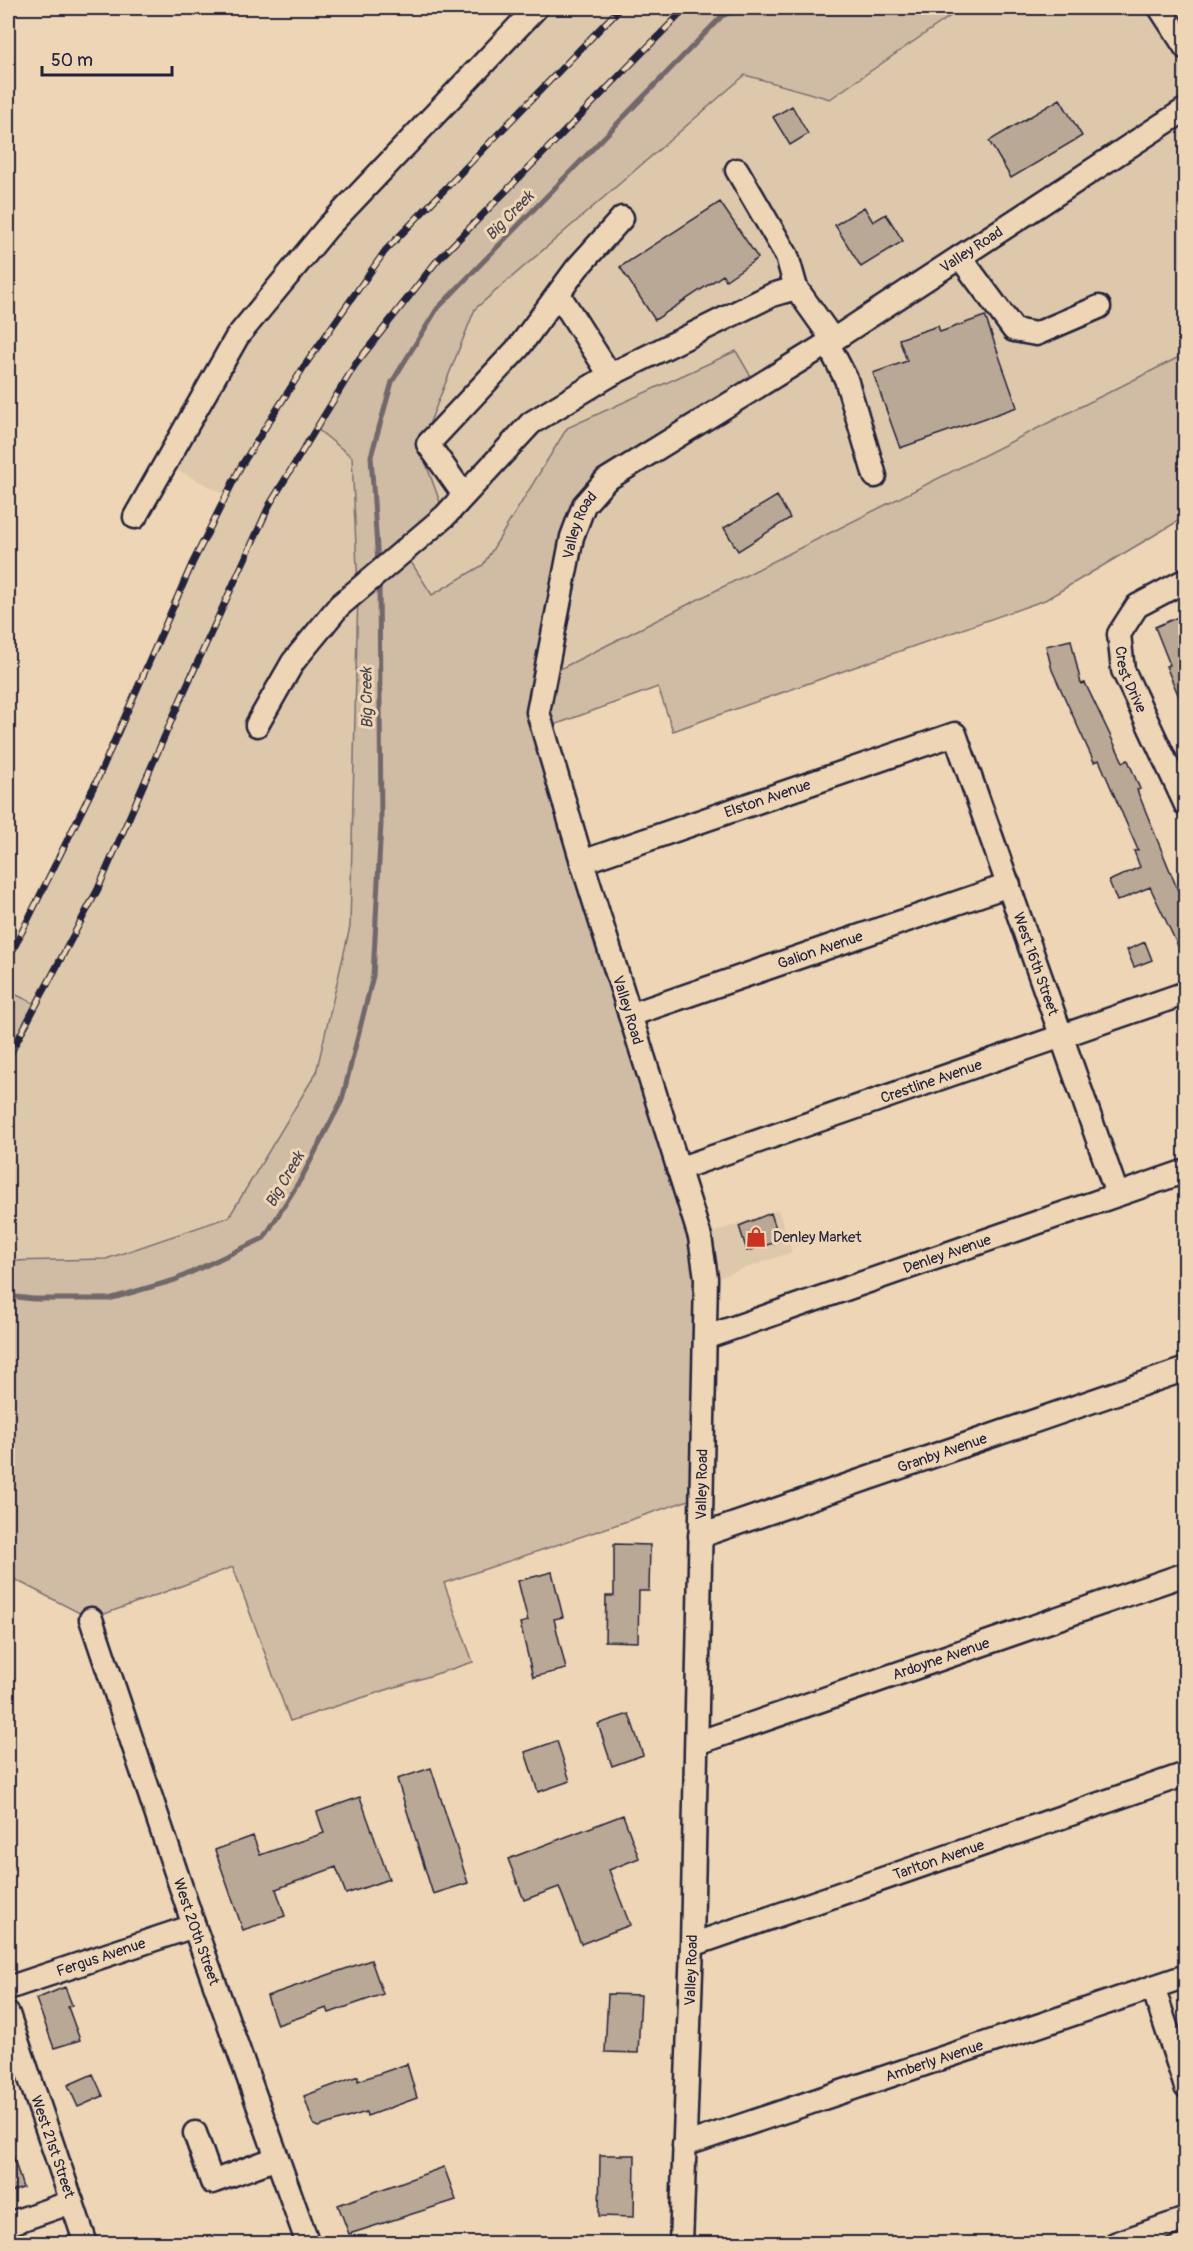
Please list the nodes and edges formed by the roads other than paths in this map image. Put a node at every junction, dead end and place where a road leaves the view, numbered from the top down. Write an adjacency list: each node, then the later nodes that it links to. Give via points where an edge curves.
1 (536, 8): 15 (street, via 327,228 237,337)
2 (1160, 8): 3 (street)
3 (1185, 48)
4 (1185, 109): 7 (street, Valley Road)
5 (737, 170): 8 (street, via 787,256)
6 (622, 218): 9 (street, via 577,268)
7 (960, 257): 10 (street, via 1014,330 1036,334); 11 (street, Valley Road)
8 (796, 288): 11 (street); 12 (street, via 772,295)
9 (559, 295): 12 (street); 14 (street, via 519,347 428,444)
10 (1099, 307)
11 (830, 342): 13 (street, via 841,364); 20 (street, Valley Road, via 606,480 584,505 572,537 538,712)
12 (610, 375): 14 (street, via 531,423)
13 (875, 476)
14 (464, 495): 17 (street, via 445,516 339,606 293,662)
15 (135, 517)
16 (1185, 580): 19 (street, Crest Drive, via 1137,606 1119,634 1123,670)
17 (257, 725)
18 (955, 734): 20 (street, Elston Avenue); 21 (street, West 16th Street)
19 (1185, 805)
20 (582, 862): 23 (street, Valley Road)
21 (1009, 885): 23 (street, Galion Avenue); 24 (street, West 16th Street)
22 (1185, 993): 24 (street, Crestline Avenue)
23 (630, 1016): 25 (street, Valley Road)
24 (1062, 1037): 25 (street, Crestline Avenue); 27 (street, West 16th Street)
25 (678, 1169): 28 (street, Valley Road, via 701,1242 706,1278)
26 (1185, 1171): 27 (street, Denley Avenue)
27 (1117, 1194): 28 (street, Denley Avenue)
28 (706, 1337): 30 (street, Valley Road)
29 (1185, 1369): 30 (street, Granby Avenue)
30 (700, 1536): 33 (street, Valley Road)
31 (1185, 1574): 33 (street, Ardoyne Avenue)
32 (91, 1619): 35 (street, West 20th Street)
33 (697, 1743): 36 (street, Valley Road)
34 (1185, 1774): 36 (street, Tarlton Avenue)
35 (194, 1926): 39 (street, Fergus Avenue); 44 (street, West 20th Street)
36 (692, 1945): 43 (street, Valley Road)
37 (1185, 1976): 38 (street, Amberly Avenue)
38 (1152, 1987): 41 (street); 43 (street, Amberly Avenue)
39 (8, 1988)
40 (8, 2014): 45 (street, West 21st Street)
41 (1185, 2087)
42 (195, 2133): 44 (street, via 212,2182)
43 (684, 2145): 50 (street, Valley Road)
44 (278, 2158): 49 (street, West 20th Street)
45 (72, 2202): 47 (street); 48 (street, West 21st Street)
46 (1185, 2219): 51 (street)
47 (8, 2224)
48 (86, 2244)
49 (308, 2244)
50 (681, 2244)
51 (1115, 2244)

